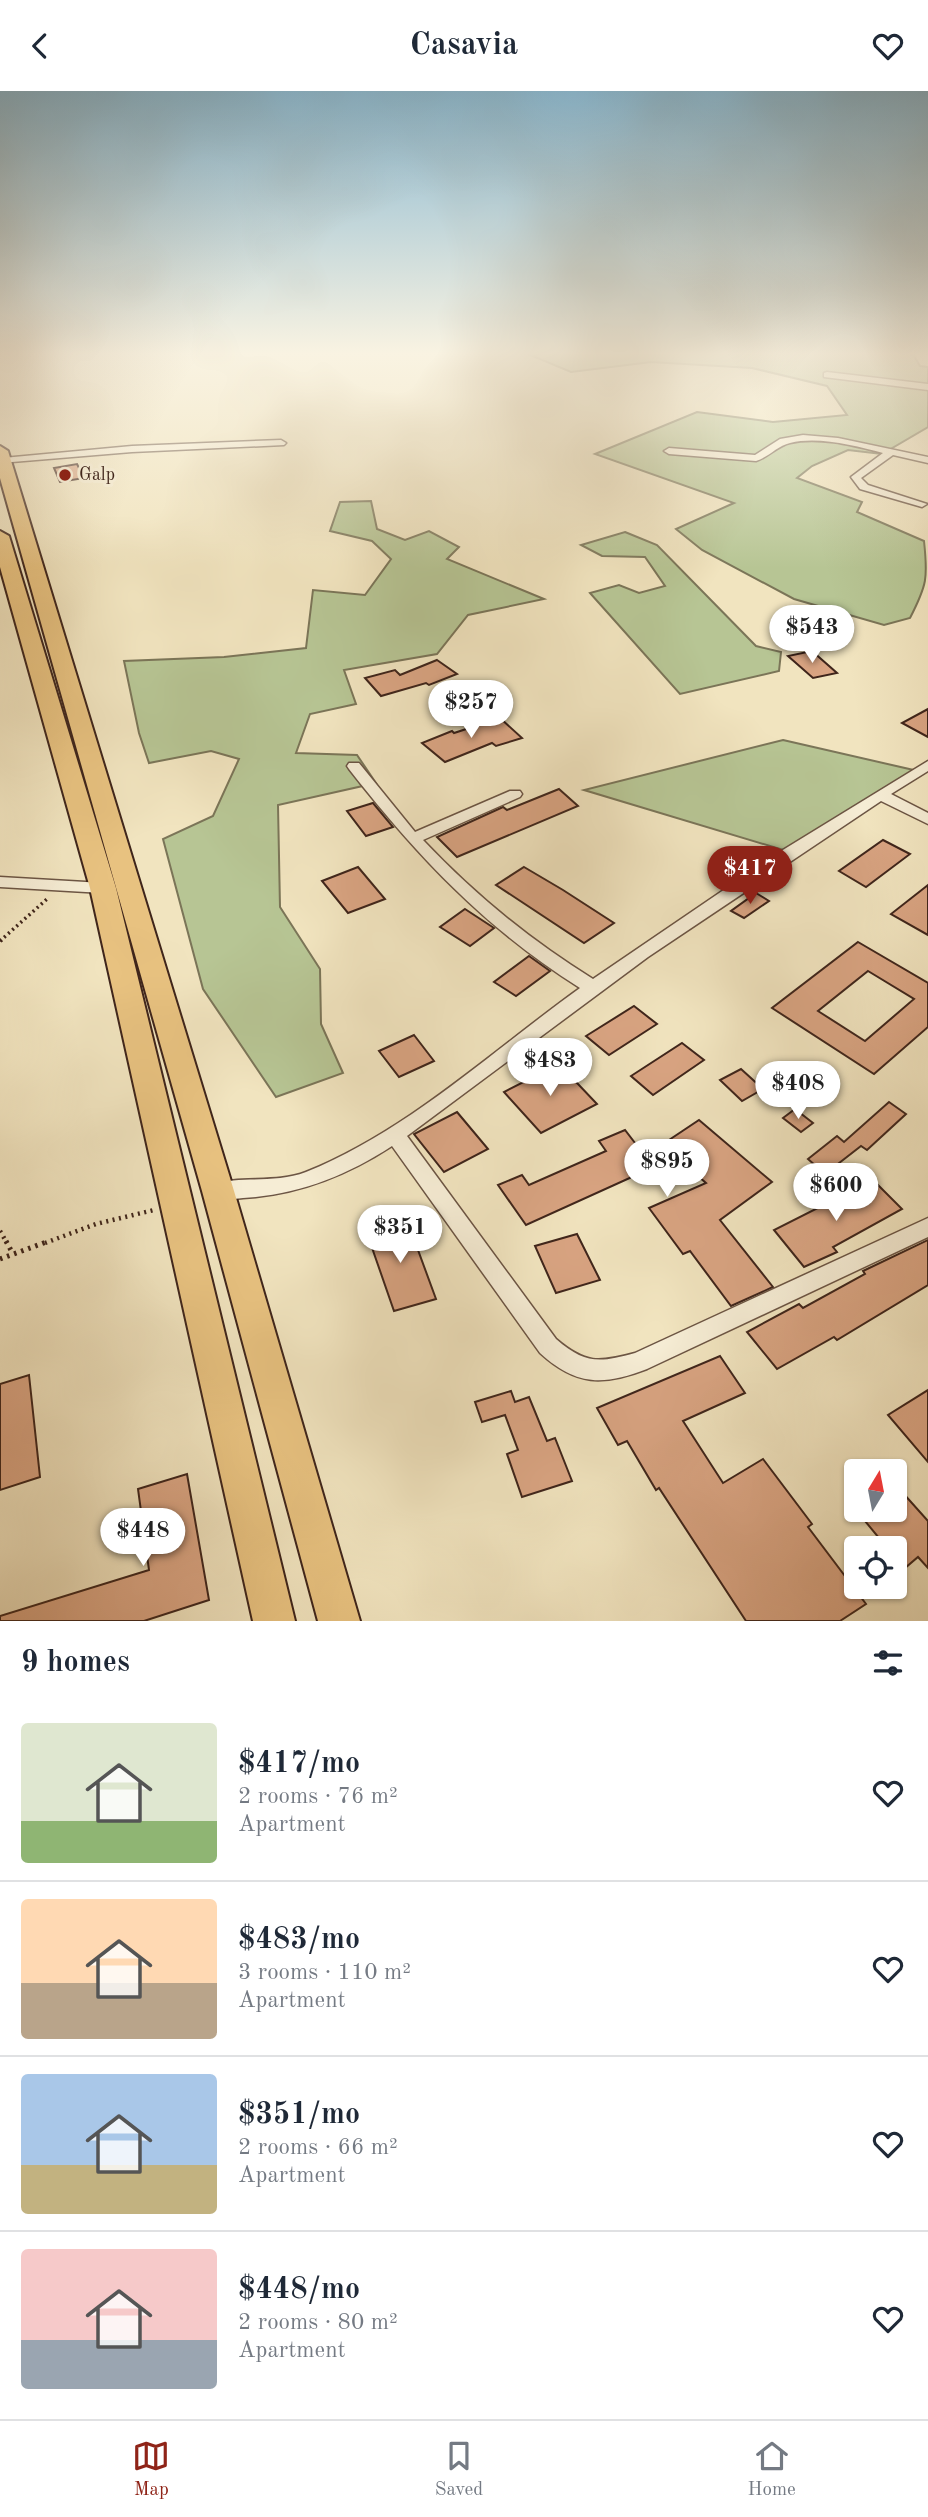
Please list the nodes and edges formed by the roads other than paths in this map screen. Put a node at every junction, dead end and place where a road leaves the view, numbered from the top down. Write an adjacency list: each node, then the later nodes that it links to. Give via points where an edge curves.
1 (281, 443): 4 (street)
2 (669, 451): 3 (street, via 756,458 769,454 781,442 811,438)
3 (890, 453): 5 (street); 6 (street, via 856,477 857,481)
4 (2, 456): 18 (main road)
5 (928, 460)
6 (922, 504)
7 (0, 536): 15 (main road)
8 (928, 765): 11 (street)
9 (354, 766): 13 (street)
10 (515, 794): 13 (street)
11 (882, 795): 12 (street); 16 (street)
12 (928, 820)
13 (413, 839): 16 (street, via 502,925 550,962)
14 (0, 882): 15 (street)
15 (92, 887): 20 (main road, via 177,1204)
16 (593, 987): 17 (street)
17 (394, 1134): 18 (street, via 311,1179); 19 (street, via 548,1346 567,1364 586,1370 611,1371 639,1362)
18 (218, 1191): 21 (main road)
19 (928, 1227)
20 (274, 1621)
21 (339, 1621)

